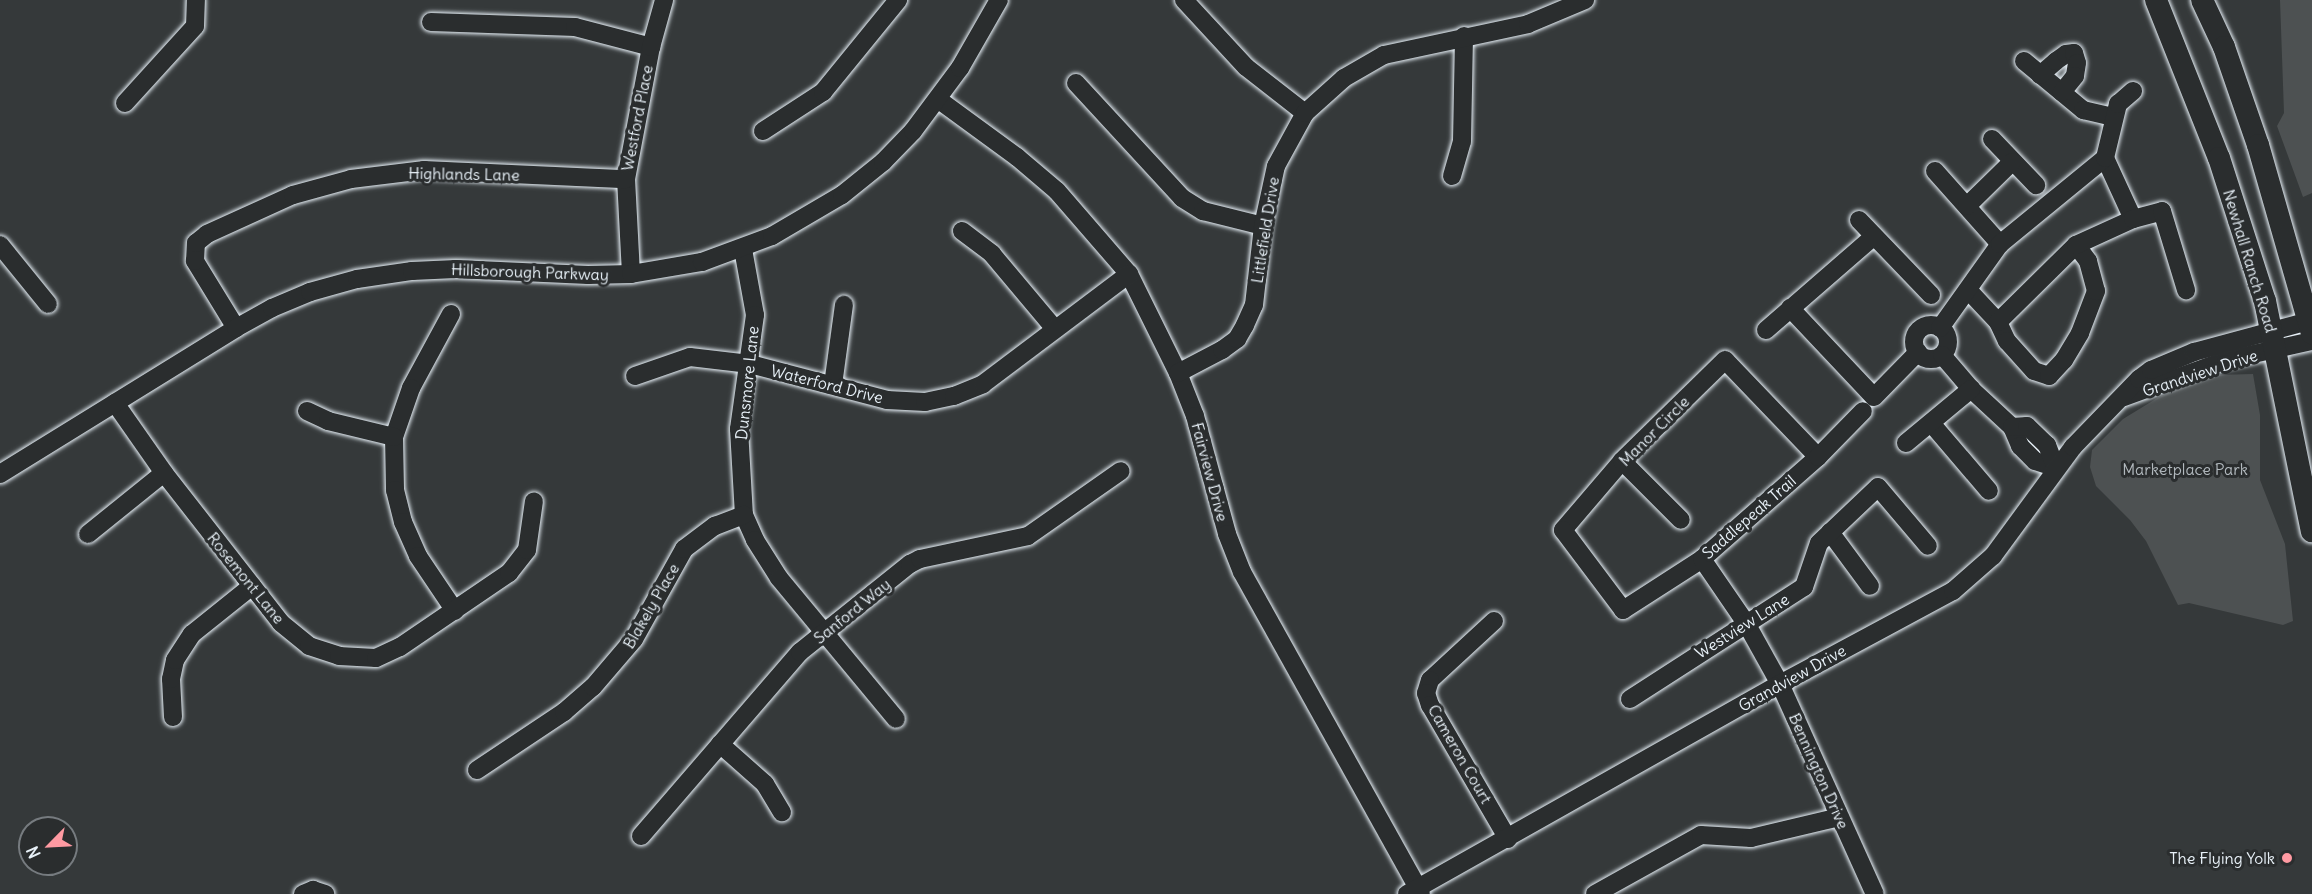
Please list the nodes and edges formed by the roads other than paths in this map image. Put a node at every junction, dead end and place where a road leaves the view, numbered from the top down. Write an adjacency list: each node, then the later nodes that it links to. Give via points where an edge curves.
1 (196, 0): 18 (street, via 195,26)
2 (664, 0): 11 (street, Westford Place)
3 (898, 0): 21 (street, via 823,92)
4 (999, 0): 17 (street, Hillsborough Parkway)
5 (1184, 0): 19 (street, via 1246,67)
6 (1585, 0): 10 (street, Littlefield Drive, via 1528,24)
7 (2156, 0): 54 (main road, Newhall Ranch Road, via 2219,158)
8 (2202, 0): 53 (main road, via 2224,47 2255,136)
9 (431, 22): 11 (street, via 575,27)
10 (1464, 36): 19 (street, Littlefield Drive, via 1384,55 1344,78); 26 (street, via 1462,141)
11 (651, 47): 27 (street, Westford Place)
12 (2024, 61): 13 (street)
13 (2040, 75): 16 (street); 16 (street, via 2056,61 2074,53 2075,76)
14 (1076, 82): 32 (street, via 1182,198 1203,211)
15 (2133, 91): 20 (street, via 2118,104)
16 (2062, 92): 20 (street, via 2083,110)
17 (939, 100): 38 (street, Hillsborough Parkway, via 883,162 842,195 809,217); 40 (street, Fairview Drive, via 1057,191)
18 (124, 103)
19 (1305, 114): 32 (street, Littlefield Drive, via 1276,166)
20 (2114, 117): 23 (street)
21 (763, 131)
22 (1992, 139): 24 (street)
23 (2105, 158): 30 (street); 35 (street)
24 (2012, 162): 28 (street); 29 (street)
25 (1935, 171): 29 (street)
26 (1452, 176)
27 (626, 180): 39 (street, Westford Place); 49 (street, Highlands Lane, via 424,170 351,179 293,195 207,234 196,243 195,261)
28 (2036, 185)
29 (1966, 206): 35 (street)
30 (2133, 219): 37 (street); 41 (street, via 2162,211)
31 (1859, 220): 34 (street)
32 (1263, 226): 58 (street, Littlefield Drive, via 1254,305 1237,339)
33 (962, 231): 51 (street, via 992,254)
34 (1874, 236): 43 (street); 46 (street)
35 (2000, 244): 42 (street)
36 (0, 245): 44 (street)
37 (2076, 245): 48 (street); 48 (street, via 2088,261 2096,291 2080,333 2049,376 2034,371 2007,341)
38 (743, 249): 39 (street, Hillsborough Parkway, via 667,270); 57 (street, Dunsmore Lane, via 755,315)
39 (631, 274): 49 (street, Hillsborough Parkway, via 412,271 357,279 310,292)
40 (1129, 274): 51 (street, Waterford Drive); 58 (street, Fairview Drive)
41 (2186, 290)
42 (1969, 291): 48 (street); 50 (street)
43 (1931, 295)
44 (48, 304)
45 (844, 305): 60 (street)
46 (1790, 308): 52 (street); 63 (street)
47 (450, 314): 66 (street, via 411,388)
48 (1998, 322)
49 (236, 328): 62 (street, Hillsborough Parkway)
50 (1941, 328): 55 (street, via 1920,328 1915,337); 56 (street, via 1947,341)
51 (1055, 329): 60 (street, Waterford Drive, via 983,384 954,396 925,402 887,400)
52 (1766, 330)
53 (2311, 332): 54 (street, Grandview Drive)
54 (2274, 340): 70 (street, Grandview Drive, via 2194,352 2163,364 2139,379); 78 (main road, Newhall Ranch Road)
55 (1917, 352): 56 (street, via 1927,358); 63 (street, Saddlepeak Trail)
56 (1942, 354): 61 (street)
57 (750, 364): 59 (street, Waterford Drive, via 690,357); 60 (street, Waterford Drive); 76 (street, Dunsmore Lane, via 739,429)
58 (1178, 372): 100 (street, Fairview Drive, via 1242,572)
59 (635, 376)
60 (833, 385)
61 (1971, 390): 65 (street); 70 (street, via 2012,427 2027,426 2047,445)
62 (115, 403): 72 (street, Rosemont Lane); 73 (street, Hillsborough Parkway)
63 (1868, 404): 68 (street, Saddlepeak Trail)
64 (307, 411): 66 (street, via 328,421)
65 (1931, 423): 67 (street); 74 (street)
66 (394, 437): 86 (street, via 395,490 403,522 418,556)
67 (1906, 442)
68 (1818, 457): 69 (street, Manor Circle, via 1725,360); 82 (street, Saddlepeak Trail)
69 (1622, 461): 77 (street); 85 (street, Manor Circle, via 1563,530)
70 (2056, 468): 90 (street, Grandview Drive, via 2025,516 1975,574 1953,591)
71 (1121, 471): 89 (street, Sanford Way, via 1028,536 910,564)
72 (164, 473): 80 (street); 83 (street, Rosemont Lane)
73 (0, 474)
74 (1989, 491)
75 (534, 501): 86 (street, Rosemont Lane, via 527,550 509,573)
76 (744, 515): 89 (street, Dunsmore Lane, via 779,578); 95 (street, Blakely Place, via 715,526 684,549 634,639 593,687 564,712)
77 (1681, 520)
78 (2312, 531)
79 (1830, 532): 81 (street, Westview Lane, via 1878,488); 84 (street); 88 (street, Westview Lane, via 1819,543 1804,588)
80 (87, 534)
81 (1928, 546)
82 (1702, 559): 85 (street, Saddlepeak Trail); 88 (street, Bennington Drive)
83 (252, 586): 86 (street, Rosemont Lane, via 281,623 309,646 339,656 376,658); 92 (street, via 192,634 175,660 171,679)
84 (1870, 586)
85 (1623, 610)
86 (455, 611)
87 (1494, 621): 99 (street, Cameron Court, via 1430,680 1426,693)
88 (1746, 623): 90 (street, Bennington Drive); 91 (street, Westview Lane)
89 (824, 633): 93 (street, Dunsmore Lane); 94 (street, Sanford Way, via 800,652)
90 (1780, 684): 97 (street, Bennington Drive); 99 (street, Grandview Drive)
91 (1630, 699)
92 (173, 717)
93 (896, 719)
94 (720, 744): 96 (street, via 765,784); 98 (street, Sanford Way)
95 (477, 771)
96 (782, 812)
97 (1839, 818): 103 (street, via 1751,838 1701,835); 104 (street, Bennington Drive)
98 (641, 836)
99 (1508, 839): 100 (street, Grandview Drive)
100 (1415, 892)
101 (303, 894): 102 (street, via 313,890)
102 (325, 894)
103 (1595, 894)
104 (1875, 894)

